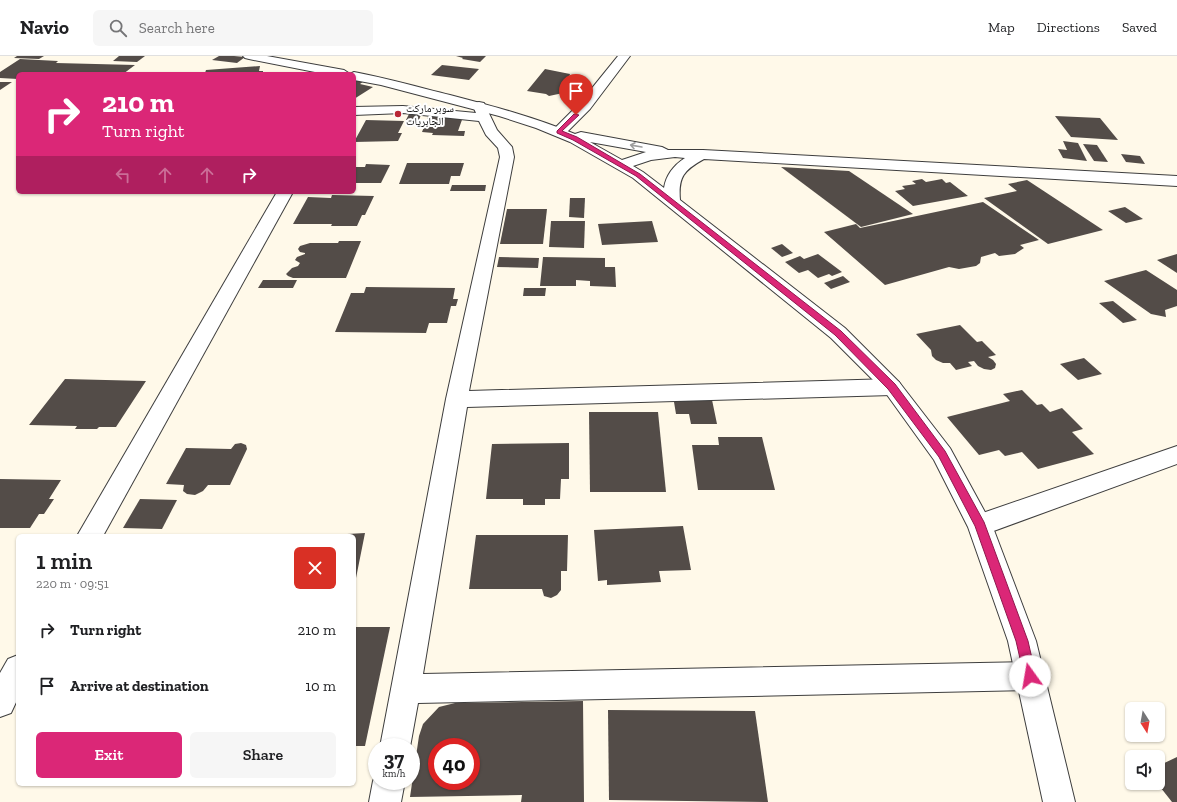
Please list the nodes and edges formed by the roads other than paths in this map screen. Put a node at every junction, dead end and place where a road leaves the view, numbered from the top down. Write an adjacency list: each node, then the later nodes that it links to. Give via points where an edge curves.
1 (249, 56): 3 (street)
2 (624, 56): 7 (street, via 584,106)
3 (333, 72)
4 (356, 76): 6 (street, via 382,81)
5 (356, 111): 6 (street)
6 (481, 112): 7 (street, via 541,124); 15 (street, via 491,132 504,147 507,157)
7 (559, 132): 8 (street, one-way to 7); 10 (street)
8 (675, 153): 9 (street); 10 (street, via 649,156)
9 (698, 154): 10 (street); 11 (street); 13 (street, via 674,178 671,188)
10 (627, 169): 13 (street)
11 (1177, 180)
12 (285, 194): 18 (street)
13 (672, 202): 14 (street, via 838,333)
14 (892, 386): 15 (street); 17 (street, via 942,454)
15 (457, 399): 21 (street)
16 (1177, 455): 17 (street)
17 (980, 525): 20 (street, via 1022,641)
18 (91, 534)
19 (16, 673): 22 (street)
20 (1030, 676): 21 (street); 26 (street)
21 (406, 689): 23 (street)
22 (0, 702)
23 (397, 738)
24 (387, 790): 25 (street)
25 (385, 802)
26 (1059, 802)

